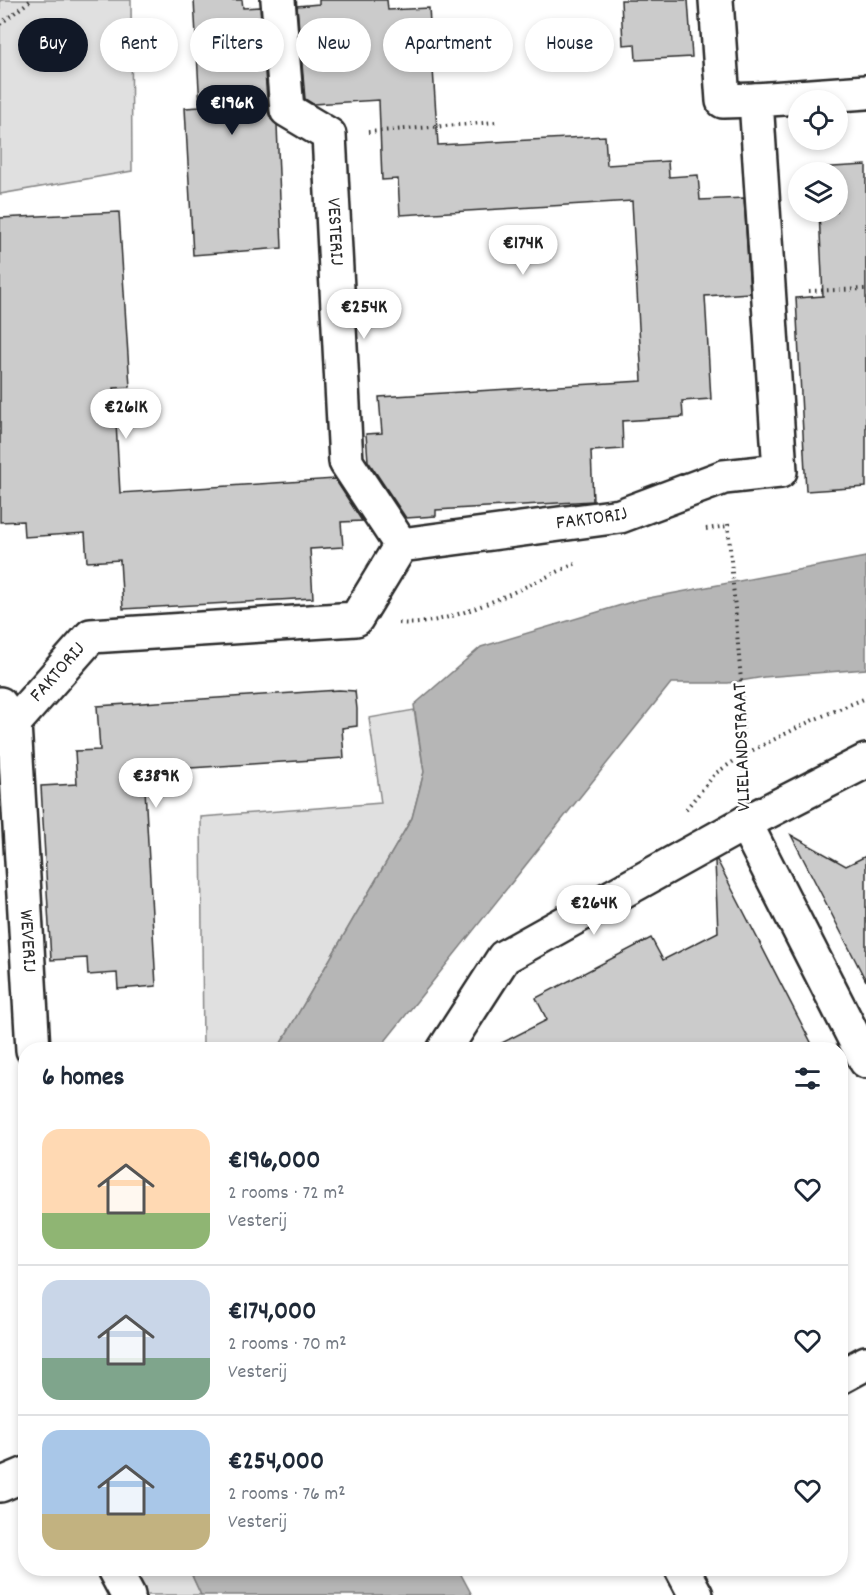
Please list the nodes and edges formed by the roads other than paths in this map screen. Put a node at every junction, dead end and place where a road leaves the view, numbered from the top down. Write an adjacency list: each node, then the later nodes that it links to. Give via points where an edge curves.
1 (278, 0): 5 (street, VESTERIJ, via 286,110 330,135 346,462)
2 (716, 0): 4 (street, via 723,101)
3 (866, 92): 4 (street)
4 (756, 100): 5 (street, FAKTORIJ, via 780,471 724,477 620,516)
5 (401, 545): 6 (street, FAKTORIJ, via 356,619 91,636)
6 (5, 721): 9 (street, WEVERIJ)
7 (866, 761): 8 (street)
8 (745, 823): 10 (street, via 504,957); 11 (street, VLIELANDSTRAAT)
9 (32, 1042)
10 (449, 1042)
11 (866, 1062)
12 (18, 1477): 13 (street)
13 (0, 1485)
14 (118, 1576): 16 (street)
15 (686, 1576): 17 (street)
16 (128, 1595)
17 (696, 1595)

